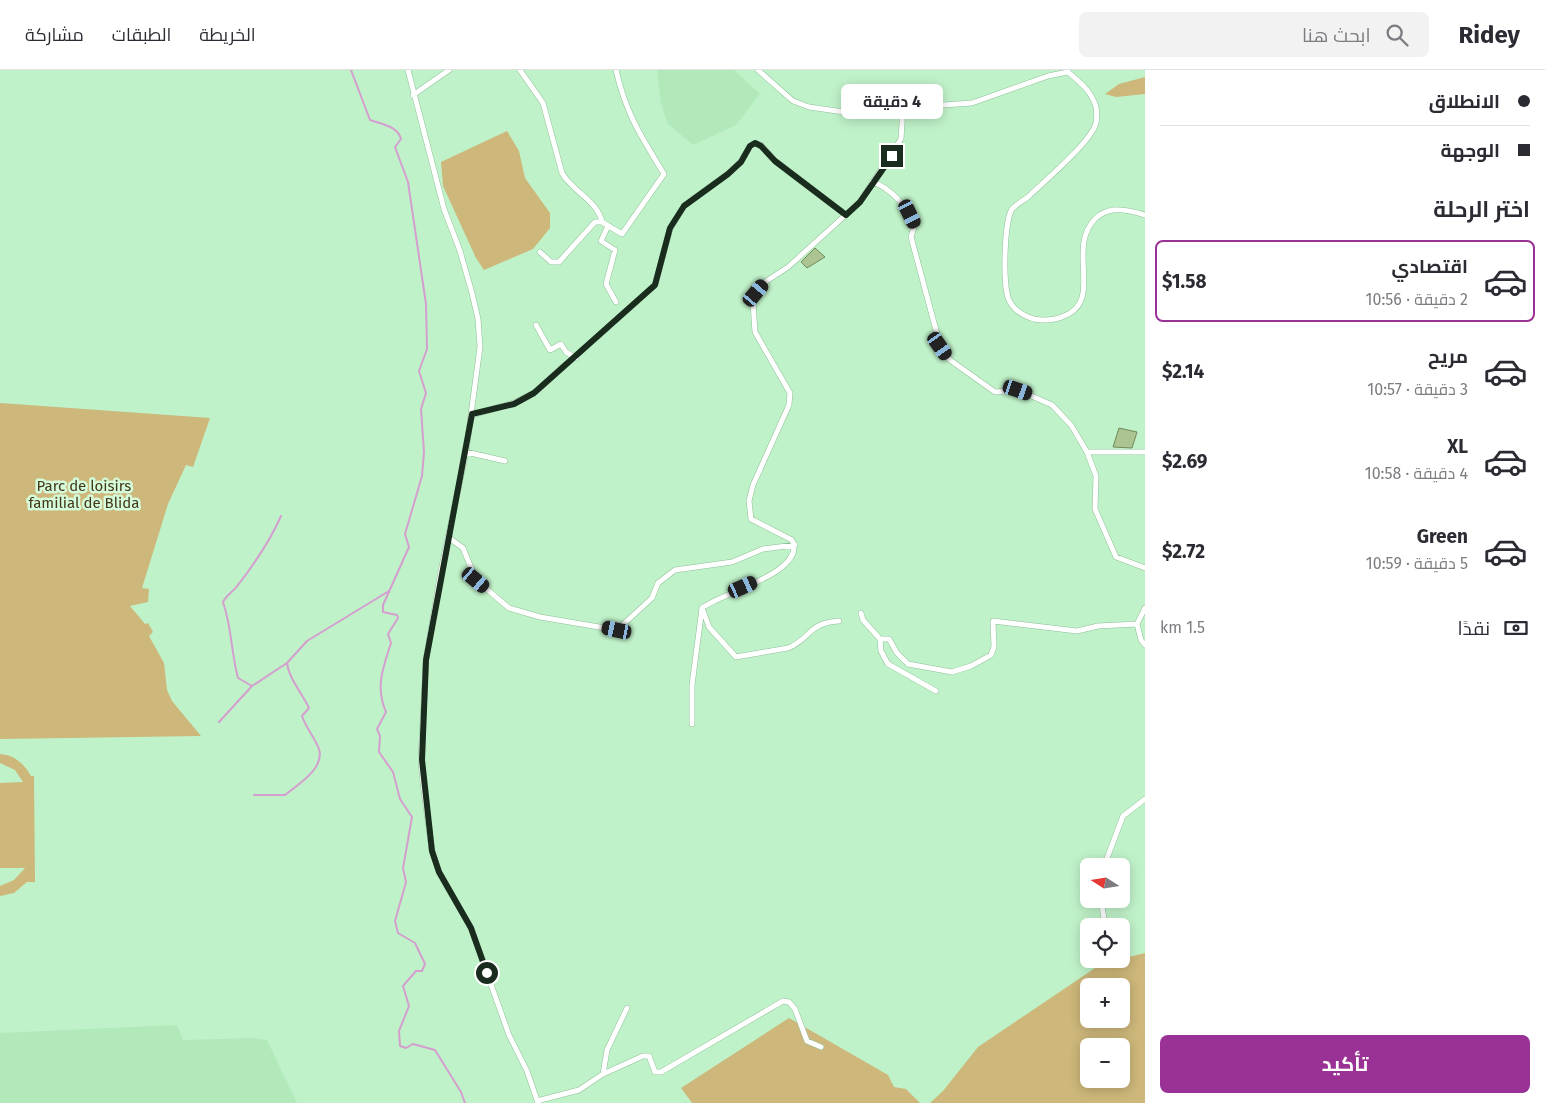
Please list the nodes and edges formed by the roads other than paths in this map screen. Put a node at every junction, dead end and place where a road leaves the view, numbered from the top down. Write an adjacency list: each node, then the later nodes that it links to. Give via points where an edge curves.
1 (408, 70): 7 (street)
2 (449, 70): 7 (street)
3 (520, 70): 12 (street, via 543,103 562,173 600,214)
4 (616, 70): 13 (street, via 622,100 631,120 664,174 622,234)
5 (758, 70): 8 (street, via 784,95 810,107 844,112)
6 (1070, 71): 8 (street, via 972,103); 11 (street, via 1087,88 1096,107 1096,126 1011,210 1007,228 1005,292 1010,302 1022,314 1038,320 1069,315 1084,290 1082,244 1088,226 1103,212 1121,209)
7 (413, 95): 18 (street, via 478,319 480,347)
8 (903, 108): 9 (street, via 901,139)
9 (872, 182): 10 (street, via 860,202); 20 (street, via 883,185 915,224 911,237 940,346 950,360 995,392 1018,390 1052,405 1071,425)
10 (846, 215): 17 (street, via 755,143 728,174 684,206 670,228 655,285); 24 (street, via 788,267 765,282 753,303 755,332 790,394 789,405 753,485 749,501 751,519 792,540)
11 (1145, 215)
12 (602, 222): 13 (street); 14 (street, via 595,222 559,262 551,262)
13 (608, 226): 15 (street, via 601,241 615,250 606,284)
14 (540, 252)
15 (616, 302)
16 (536, 325): 17 (street, via 550,350 561,344)
17 (576, 358): 18 (street, via 534,393 514,404)
18 (472, 414): 19 (street)
19 (466, 452): 22 (street); 23 (street)
20 (1087, 452): 21 (street); 25 (street, via 1096,476 1095,509 1116,557)
21 (1145, 452)
22 (505, 461)
23 (448, 537): 24 (street, via 463,548 476,580 509,608 617,630 652,598 658,583 675,570 732,562 762,549); 40 (street, via 426,660 423,713 422,760 432,851 439,872 471,928 509,1035)
24 (795, 546): 26 (street, via 793,556 779,571)
25 (1145, 568)
26 (702, 608): 29 (street, via 709,627 736,657 794,646 820,624); 34 (street, via 693,671)
27 (1145, 608): 30 (street)
28 (860, 613): 31 (street)
29 (839, 621)
30 (1137, 624): 31 (street, via 1076,631 994,621 992,654 952,672 908,664 889,639); 32 (street)
31 (880, 639): 33 (street, via 880,651 888,664)
32 (1145, 645)
33 (936, 691)
34 (692, 724)
35 (1145, 799): 36 (street, via 1124,816)
36 (1107, 858)
37 (627, 1008): 39 (street, via 607,1050)
38 (821, 1047): 39 (street, via 807,1041 795,1009 783,1001 662,1072 655,1072 649,1056 643,1056)
39 (603, 1074): 40 (street, via 579,1090)
40 (538, 1102)

